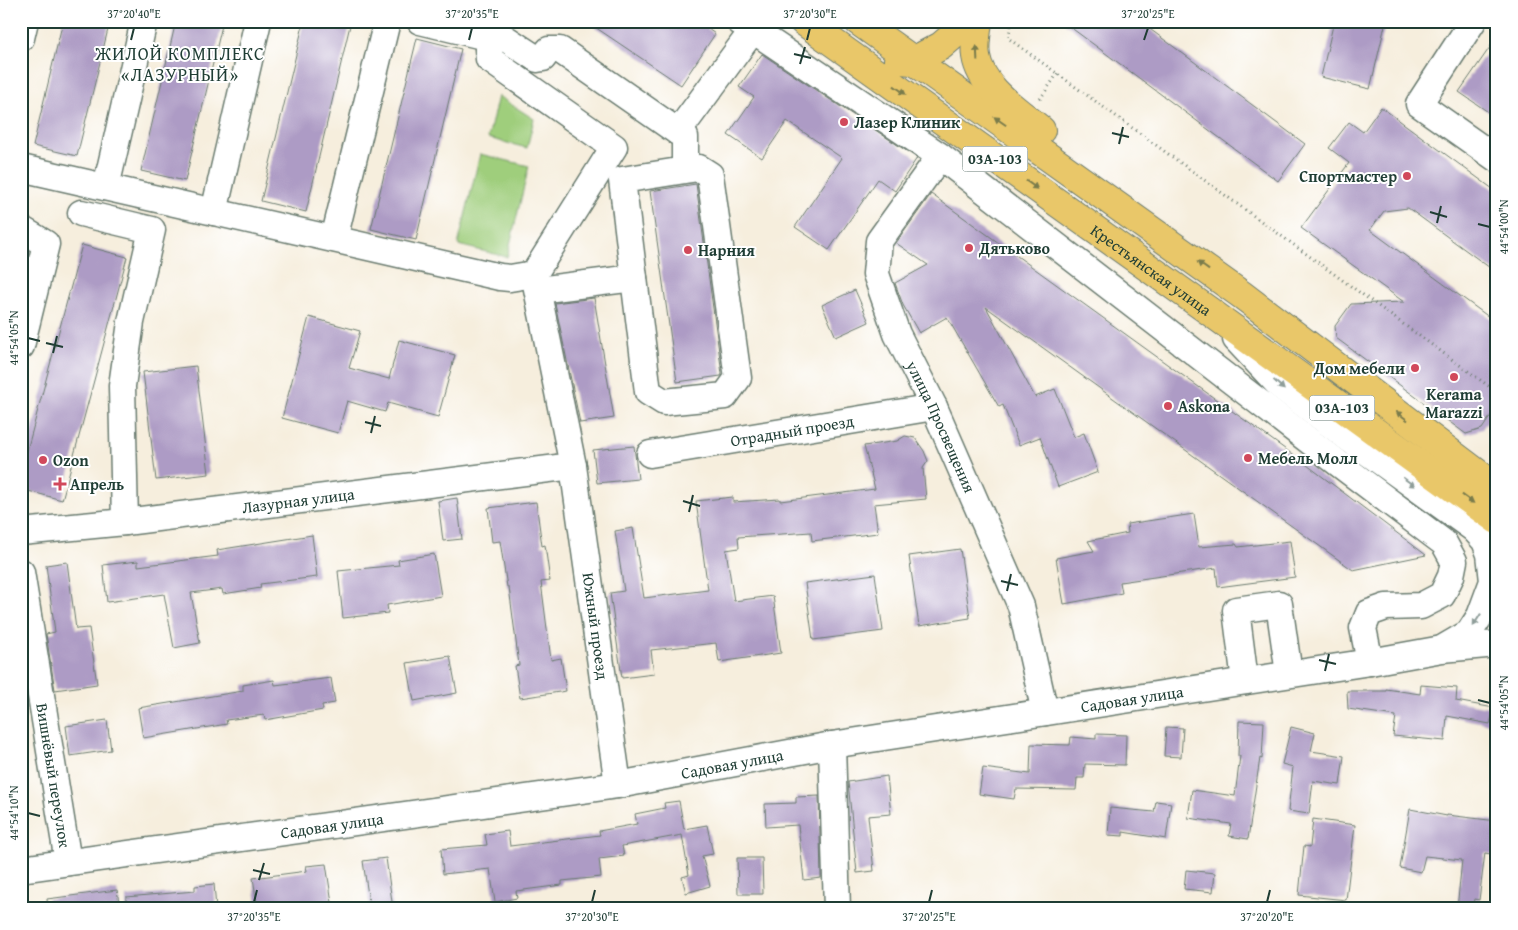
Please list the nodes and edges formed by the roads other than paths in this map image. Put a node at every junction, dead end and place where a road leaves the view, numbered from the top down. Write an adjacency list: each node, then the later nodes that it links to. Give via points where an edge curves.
1 (25, 21): 12 (street)
2 (144, 21): 23 (street)
3 (258, 21): 25 (street)
4 (387, 21): 28 (street)
5 (420, 21): 13 (street)
6 (803, 21): 14 (main road, Крестьянская улица / 03А-103)
7 (858, 21): 15 (main road, Крестьянская улица / 03А-103)
8 (970, 21): 15 (main road, via 941,46)
9 (978, 21): 24 (main road, one-way to 9, via 1079,163 988,85 980,72 976,55)
10 (1473, 21): 18 (street, via 1419,104)
11 (746, 26): 16 (street); 17 (street)
12 (21, 38)
13 (495, 39): 16 (street, via 505,38 537,59 543,58 550,50 560,50); 21 (street, via 488,49 489,58 614,146)
14 (856, 60): 15 (main road); 31 (main road, Крестьянская улица / 03А-103, one-way to 31)
15 (913, 61): 24 (main road, Крестьянская улица / 03А-103, one-way to 15)
16 (678, 132): 20 (street, via 686,137)
17 (940, 156): 33 (street, улица Просвещения, via 879,241 876,274 897,334); 36 (street)
18 (1497, 159)
19 (21, 168): 23 (street)
20 (685, 170): 22 (street); 29 (street, via 699,168 710,176 738,378 725,396 664,402 648,392)
21 (597, 174): 22 (street, via 610,181); 30 (street)
22 (622, 180): 29 (street)
23 (106, 187): 25 (street)
24 (1113, 201): 38 (main road, Крестьянская улица / 03А-103, one-way to 24)
25 (214, 212): 28 (street)
26 (81, 213): 40 (street, via 152,230 131,322 122,386)
27 (21, 229): 32 (street, via 46,244)
28 (334, 239): 30 (street, via 500,277)
29 (634, 278): 30 (street)
30 (536, 282): 37 (street, Южный проезд)
31 (1209, 311): 34 (street, Садовая улица, one-way to 34, via 1280,386); 39 (main road, Крестьянская улица / 03А-103, one-way to 39)
32 (21, 346)
33 (934, 407): 35 (street, Отрадный проезд); 48 (street, улица Просвещения, via 1021,606)
34 (1349, 439): 36 (street); 44 (street, Садовая улица, one-way to 44, via 1474,529 1485,541 1493,566 1493,581 1480,616 1469,633)
35 (650, 454)
36 (1338, 463): 45 (street, via 1444,543 1454,561 1442,595 1422,606 1386,607 1369,613 1363,628)
37 (573, 466): 40 (street, Лазурная улица); 50 (street, Южный проезд)
38 (1497, 488)
39 (1497, 520)
40 (125, 522): 41 (street, Лазурная улица)
41 (21, 532)
42 (21, 572): 51 (street, Вишнёвый переулок)
43 (1497, 644): 44 (street, Садовая улица)
44 (1442, 649): 45 (street, Садовая улица)
45 (1370, 662): 46 (street, Садовая улица)
46 (1289, 674): 47 (street, Садовая улица); 47 (street, via 1279,604 1236,610)
47 (1246, 681): 48 (street, Садовая улица)
48 (1045, 712): 49 (street, Садовая улица)
49 (832, 745): 50 (street, Садовая улица); 53 (street)
50 (618, 785): 51 (street, Садовая улица)
51 (68, 862): 52 (street, Садовая улица)
52 (21, 869)
53 (837, 909)

